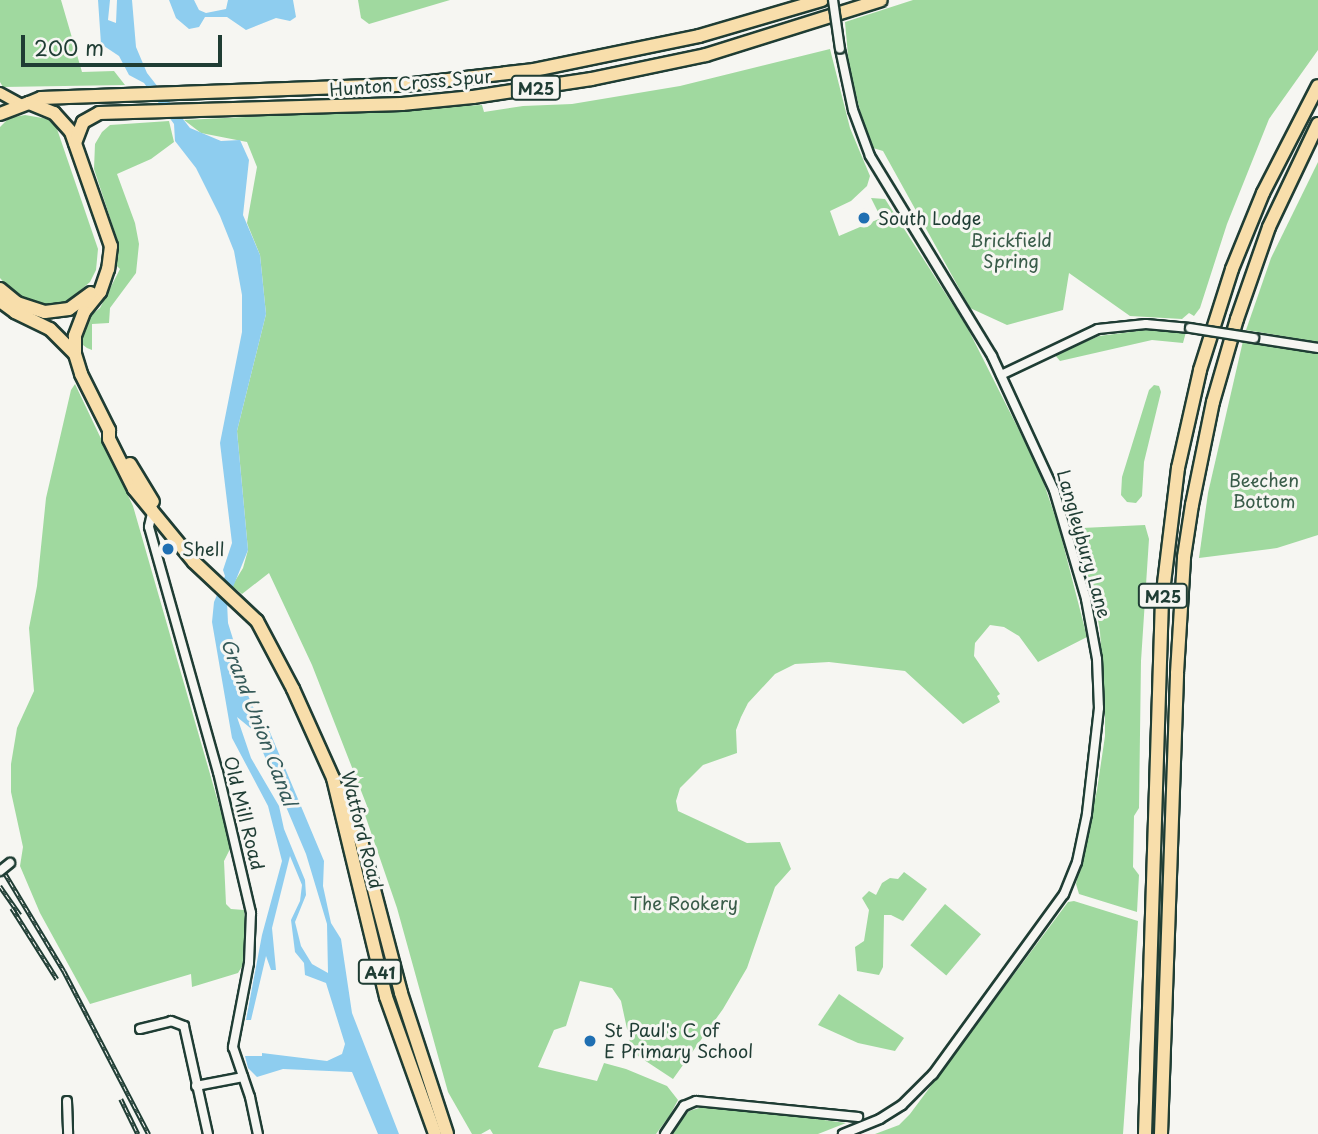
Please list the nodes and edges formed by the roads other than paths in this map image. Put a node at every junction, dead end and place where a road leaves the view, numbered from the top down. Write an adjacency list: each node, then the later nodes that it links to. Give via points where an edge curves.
1 (822, 0): 6 (highway, Hunton Cross Spur / M25, via 699,36 534,70 404,85 41,98)
2 (833, 0): 16 (street, Langleybury Lane, bridge, via 853,110 870,156)
3 (881, 0): 9 (highway, Hunton Cross Spur / M25, via 706,55 543,87 402,104 97,113 83,122)
4 (1318, 86): 33 (highway, M25, via 1263,193 1232,269 1200,370 1178,468 1160,641)
5 (0, 93): 6 (main road)
6 (25, 103): 7 (highway, Hunton Cross Spur); 9 (highway, via 54,113 65,122)
7 (0, 114)
8 (1318, 124): 34 (highway, M25, via 1269,227 1237,318 1213,401 1192,505 1177,673)
9 (75, 142): 10 (highway, via 108,234 111,258)
10 (106, 277): 13 (highway, via 86,300 69,309 45,312); 14 (highway)
11 (0, 289): 13 (highway)
12 (0, 301): 14 (highway, via 50,329)
13 (26, 308): 14 (highway, A41, via 41,316)
14 (69, 347): 17 (highway, A41, via 134,489)
15 (1318, 348): 16 (street, bridge, via 1146,324 1098,329)
16 (1001, 375): 32 (street, Langleybury Lane, via 1054,490 1093,633 1099,708 1086,823 1064,894 933,1074 902,1105)
17 (153, 508): 18 (highway, Watford Road / A41, via 213,582 239,603 267,636); 22 (street, Old Mill Road, via 149,527 218,772 251,913 249,963 233,1047)
18 (333, 778): 29 (highway, Watford Road / A41, via 386,997); 30 (highway, Watford Road / A41, via 362,844 401,993)
19 (10, 863): 20 (street, bridge)
20 (0, 871)
21 (140, 1028): 23 (street, via 171,1021 184,1026)
22 (243, 1077): 23 (street); 28 (street, Old Mill Road)
23 (196, 1086): 27 (street)
24 (67, 1101): 26 (street)
25 (858, 1116): 31 (street, via 696,1101 684,1106)
26 (68, 1134)
27 (208, 1134)
28 (258, 1134)
29 (435, 1134)
30 (447, 1134)
31 (665, 1134)
32 (843, 1134)
33 (1145, 1134)
34 (1161, 1134)

